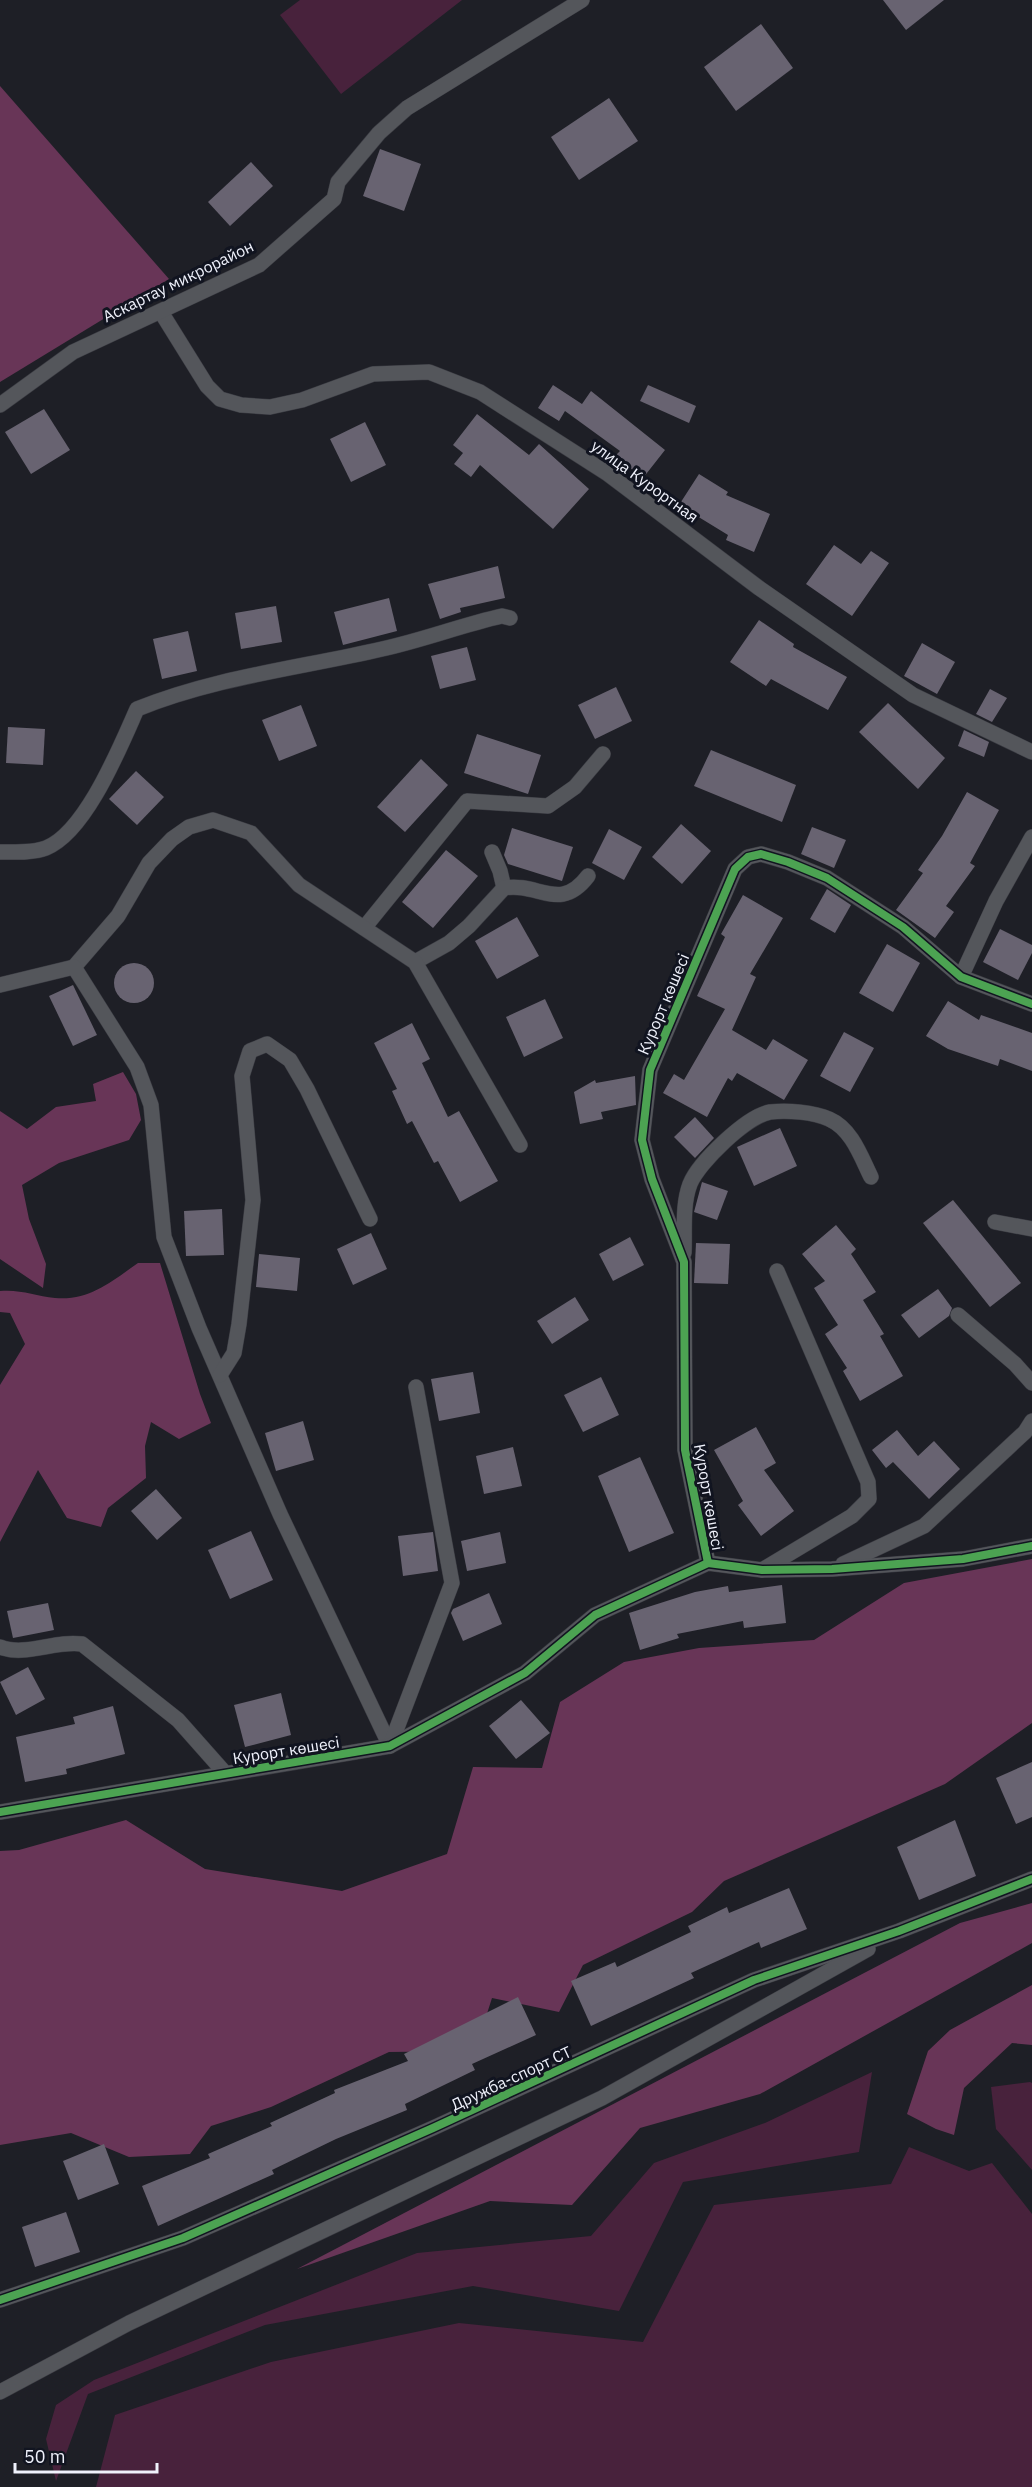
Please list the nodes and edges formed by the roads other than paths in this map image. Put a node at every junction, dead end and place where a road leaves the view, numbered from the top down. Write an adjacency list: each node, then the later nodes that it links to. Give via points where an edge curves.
1 (582, 0): 2 (street, Аскартау микрорайон, via 407,108 379,133 338,182 334,199 259,265)
2 (161, 312): 3 (street, Аскартау микрорайон, via 74,352); 5 (street, улица Курортная, via 207,386 220,399 241,405 270,407 302,400 373,374 429,372 480,392 608,474 759,588 913,695)
3 (0, 405)
4 (510, 618): 8 (street, via 502,616 383,649 268,670 170,696 137,710 98,793 57,843 44,849)
5 (1032, 752)
6 (603, 754): 12 (street, via 575,787 548,806 467,801)
7 (1032, 837): 15 (street, via 996,901)
8 (0, 852)
9 (492, 852): 11 (street)
10 (588, 876): 11 (street, via 568,895)
11 (504, 888): 13 (street, via 469,926)
12 (364, 928): 13 (street); 14 (street, via 299,885 251,833 213,820 189,827 172,838 149,863 118,916)
13 (416, 962): 18 (street)
14 (75, 967): 16 (street); 26 (street, via 137,1067 151,1106 164,1237)
15 (961, 977): 17 (street, Курорт көшесі); 23 (street, Курорт көшесі, via 903,927 828,879 761,854 747,857 735,868 650,1070 642,1140 652,1179)
16 (0, 985)
17 (1032, 1004)
18 (520, 1145)
19 (871, 1177): 23 (street, via 850,1136 829,1119 768,1112 742,1127 716,1150 691,1183 686,1204)
20 (370, 1219): 26 (street, via 290,1060 267,1044 250,1051 242,1076 253,1200 234,1353)
21 (995, 1222): 22 (street)
22 (1032, 1229)
23 (684, 1262): 33 (street, Курорт көшесі, via 685,1450)
24 (777, 1271): 35 (street, via 867,1482 869,1499 852,1516)
25 (958, 1315): 27 (street)
26 (220, 1375): 37 (street, via 280,1514)
27 (1032, 1383)
28 (416, 1387): 37 (street, via 452,1583)
29 (1032, 1421): 34 (street, via 924,1526)
30 (1032, 1536): 32 (street)
31 (1032, 1546): 32 (street, Курорт көшесі)
32 (993, 1552): 34 (street, Курорт көшесі)
33 (708, 1563): 35 (street, Курорт көшесі); 37 (street, Курорт көшесі, via 595,1615 525,1673)
34 (832, 1569): 35 (street, Курорт көшесі)
35 (762, 1570)
36 (0, 1647): 38 (street, via 10,1651 69,1642 82,1644 178,1720)
37 (390, 1746): 38 (street, Курорт көшесі)
38 (225, 1773): 39 (street, Курорт көшесі)
39 (0, 1812)
40 (1032, 1879): 41 (street, Дружба-спорт СТ)
41 (899, 1931): 42 (street, Дружба-спорт СТ, via 754,1980 434,2128 183,2238); 43 (street, via 602,2098 129,2324)
42 (0, 2300)
43 (0, 2392)

